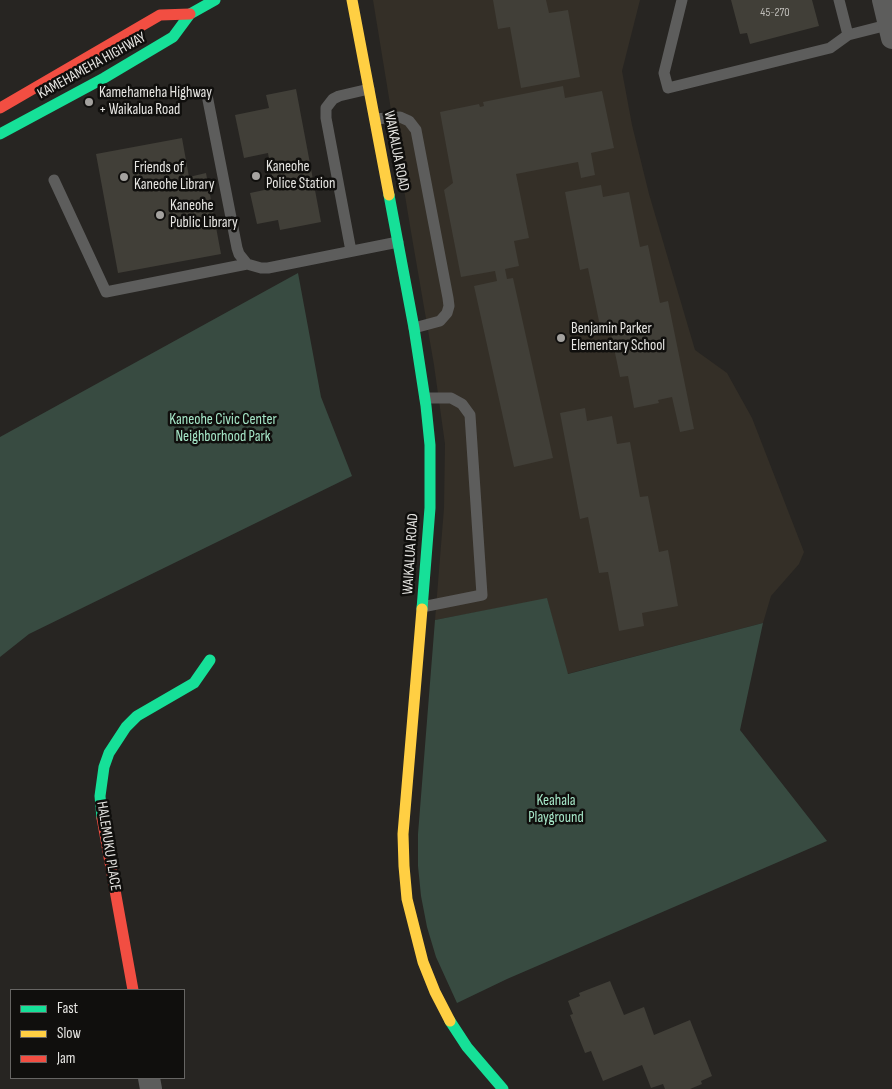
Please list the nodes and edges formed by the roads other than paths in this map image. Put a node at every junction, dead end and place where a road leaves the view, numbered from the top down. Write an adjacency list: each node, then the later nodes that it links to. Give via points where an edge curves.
1 (214, 0): 6 (street, KAMEHAMEHA HIGHWAY)
2 (352, 0): 9 (street, WAIKALUA ROAD)
3 (682, 0): 8 (lane, via 664,73 668,88 830,48)
4 (839, 0): 8 (lane)
5 (884, 0): 7 (street)
6 (190, 14): 11 (street, KAMEHAMEHA HIGHWAY, via 160,15); 13 (street, KAMEHAMEHA HIGHWAY, via 173,37)
7 (891, 29): 8 (lane)
8 (848, 35)
9 (369, 89): 12 (street, WAIKALUA ROAD); 16 (lane, via 339,96 326,108)
10 (207, 95): 17 (lane, via 237,248)
11 (0, 108)
12 (375, 119): 15 (street, WAIKALUA ROAD); 18 (lane, via 400,117 409,121 416,130 449,306 444,317 436,323)
13 (0, 134)
14 (54, 180): 17 (lane, via 106,292)
15 (398, 242): 16 (lane); 18 (street, WAIKALUA ROAD)
16 (351, 251): 17 (lane, via 268,268)
17 (247, 264)
18 (414, 328): 19 (street, WAIKALUA ROAD)
19 (425, 398): 20 (street, WAIKALUA ROAD, via 431,476); 20 (lane, via 451,398 462,404 470,415 482,595)
20 (422, 606): 23 (street, WAIKALUA ROAD, via 403,834 407,899 423,962 435,992)
21 (210, 660): 22 (street, HALEMUKU PLACE, via 194,682 150,708 126,727 104,767 101,812)
22 (133, 989)
23 (491, 1085)

